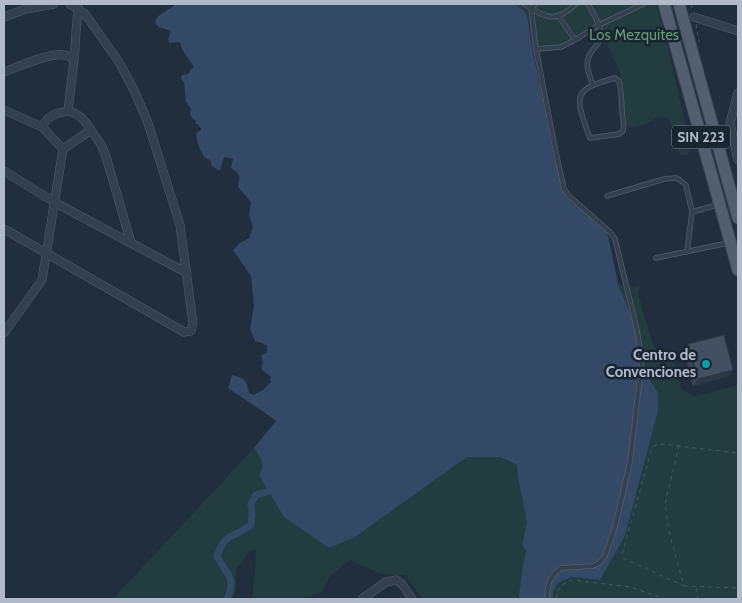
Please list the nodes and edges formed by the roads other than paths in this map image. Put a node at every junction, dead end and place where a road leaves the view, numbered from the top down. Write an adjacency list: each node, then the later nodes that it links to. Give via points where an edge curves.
1 (54, 4): 12 (street)
2 (70, 4): 10 (street)
3 (525, 4): 11 (lane)
4 (536, 4): 11 (lane)
5 (576, 4): 13 (lane)
6 (588, 4): 15 (lane)
7 (644, 4): 15 (lane)
8 (664, 4): 33 (main road, SIN 223)
9 (679, 4): 35 (main road, SIN 223)
10 (78, 6): 19 (street); 43 (street, via 118,62 148,123 180,225)
11 (531, 8): 13 (lane, via 544,15); 18 (lane)
12 (4, 17)
13 (558, 17): 17 (lane)
14 (694, 18): 16 (street)
15 (599, 25): 17 (lane); 21 (lane, via 599,42 590,53 587,64)
16 (738, 30)
17 (575, 40): 18 (lane, via 561,47)
18 (536, 49): 47 (lane, via 564,189 615,239 642,360 630,462 610,545 599,563 561,568 555,573 550,580)
19 (74, 59): 20 (street, via 58,55); 24 (street)
20 (4, 72)
21 (593, 85): 21 (lane, via 586,88 579,98 590,138 621,133 624,127 619,81 613,78)
22 (738, 93): 25 (street)
23 (4, 110): 26 (street)
24 (68, 111): 26 (street, via 50,116); 27 (street, via 76,113)
25 (734, 124): 29 (street)
26 (42, 127): 28 (street)
27 (91, 130): 28 (street); 38 (street, via 107,160)
28 (63, 149): 32 (street)
29 (738, 160)
30 (4, 171): 32 (street)
31 (607, 196): 34 (lane, via 676,178 686,185)
32 (54, 202): 38 (street); 40 (street)
33 (720, 205): 34 (lane); 37 (main road, SIN 223)
34 (692, 212): 39 (lane)
35 (738, 218)
36 (4, 229): 40 (street)
37 (730, 242): 39 (lane); 42 (main road, SIN 223)
38 (131, 243): 43 (street)
39 (687, 252): 41 (lane)
40 (46, 253): 43 (street, via 184,332 191,331 194,323); 44 (street, via 42,280)
41 (656, 258)
42 (738, 270)
43 (187, 273)
44 (4, 333)
45 (362, 599): 46 (street, via 386,582 396,580)
46 (412, 599)
47 (547, 599)

